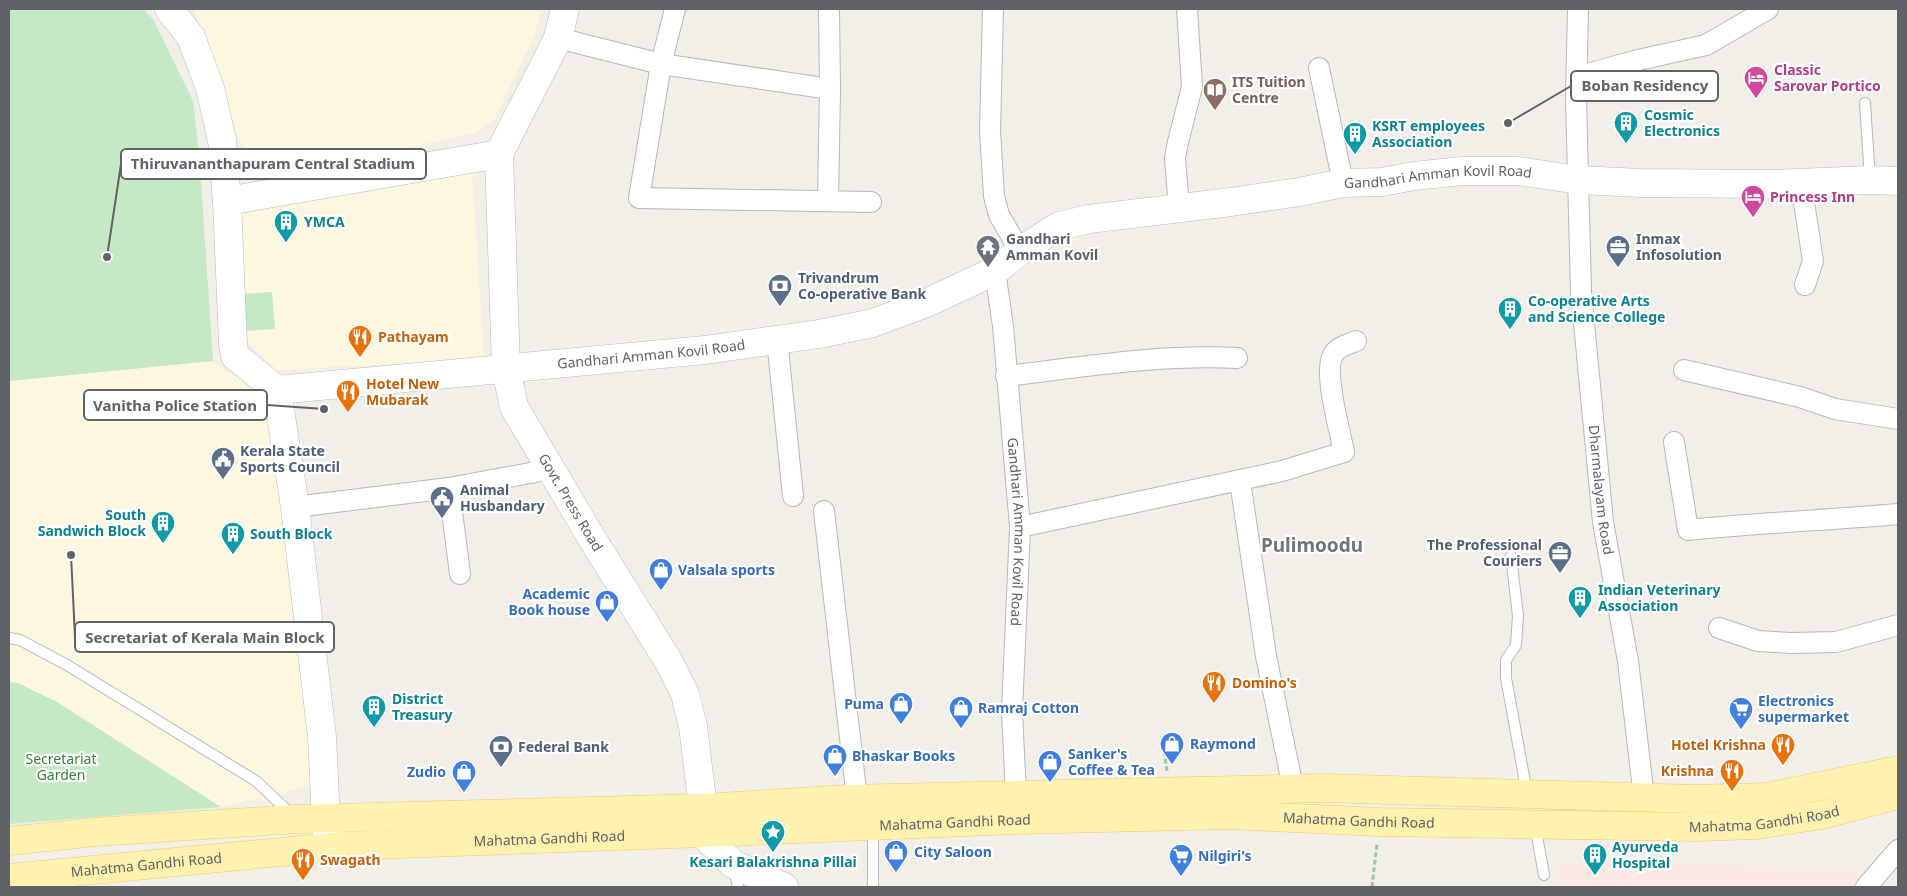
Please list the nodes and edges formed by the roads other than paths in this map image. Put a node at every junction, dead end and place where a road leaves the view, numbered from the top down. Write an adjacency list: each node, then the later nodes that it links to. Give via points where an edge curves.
1 (169, 9): 21 (street, via 191,37 210,88 222,140)
2 (565, 9): 9 (street)
3 (675, 9): 10 (street)
4 (829, 9): 13 (street)
5 (993, 9): 25 (street, via 990,131 994,196 999,215)
6 (1187, 9): 24 (street, via 1192,87 1175,158)
7 (1578, 9): 12 (street, Dharmalayam Road)
8 (1768, 9): 12 (street, via 1706,46)
9 (558, 38): 10 (street); 15 (street)
10 (661, 64): 13 (street); 22 (street, via 639,198)
11 (1319, 68): 20 (street)
12 (1577, 77): 16 (street, Dharmalayam Road)
13 (830, 89): 22 (street)
14 (1864, 103): 17 (lane)
15 (499, 154): 21 (street); 31 (street, Govt. Press Road)
16 (1579, 180): 19 (street, Gandhari Amman Kovil Road); 20 (street, Gandhari Amman Kovil Road, via 1518,171 1462,171); 54 (street, Dharmalayam Road, via 1581,292 1603,522 1628,661)
17 (1870, 180): 18 (street, Gandhari Amman Kovil Road); 19 (street, Gandhari Amman Kovil Road)
18 (1898, 181)
19 (1802, 183): 27 (street, via 1813,261)
20 (1343, 184): 24 (street, Gandhari Amman Kovil Road)
21 (227, 201): 34 (street, via 235,356)
22 (828, 201): 23 (street)
23 (871, 202)
24 (1179, 208): 25 (street, Gandhari Amman Kovil Road, via 1059,226)
25 (1020, 251): 26 (street, Gandhari Amman Kovil Road)
26 (995, 271): 28 (street, Gandhari Amman Kovil Road, via 924,304 873,323); 33 (street, Gandhari Amman Kovil Road)
27 (1805, 285)
28 (777, 339): 31 (street, Gandhari Amman Kovil Road, via 705,350); 40 (street)
29 (1356, 341): 38 (street, via 1341,347 1333,354 1330,363 1330,382 1344,452)
30 (1237, 358): 33 (street, via 1156,359)
31 (506, 369): 34 (street, Gandhari Amman Kovil Road); 37 (street, Govt. Press Road, via 514,407)
32 (1684, 370): 35 (street, via 1800,397 1835,409)
33 (1006, 376): 44 (street, Gandhari Amman Kovil Road)
34 (277, 390): 41 (street)
35 (1898, 419)
36 (1674, 442): 43 (street, via 1688,530)
37 (552, 469): 39 (street); 58 (street, Govt. Press Road, via 669,662 685,694 693,726)
38 (1240, 480): 44 (street); 51 (street, via 1266,656)
39 (449, 488): 41 (street); 46 (street)
40 (793, 496)
41 (295, 507): 56 (street, via 322,737)
42 (824, 511): 55 (street)
43 (1898, 514)
44 (1020, 527): 53 (street, Gandhari Amman Kovil Road, via 1012,711)
45 (1510, 556): 52 (lane, via 1518,616 1516,645 1506,660 1506,678)
46 (460, 574)
47 (1898, 625): 48 (street, via 1836,642 1809,643 1758,641)
48 (1719, 628)
49 (9, 638): 57 (lane, via 20,640 67,665 256,781)
50 (1897, 780): 54 (main road, Mahatma Gandhi Road, via 1767,797); 59 (main road, Mahatma Gandhi Road, via 1820,815 1756,826)
51 (1293, 788): 52 (main road, Mahatma Gandhi Road); 53 (main road, Mahatma Gandhi Road)
52 (1527, 794): 54 (main road, Mahatma Gandhi Road)
53 (1016, 795): 55 (main road, Mahatma Gandhi Road)
54 (1644, 798)
55 (857, 799): 58 (main road, Mahatma Gandhi Road)
56 (327, 817): 57 (main road, Mahatma Gandhi Road); 58 (main road, Mahatma Gandhi Road); 62 (street)
57 (297, 819): 61 (main road, Mahatma Gandhi Road)
58 (703, 821): 60 (main road, Mahatma Gandhi Road); 62 (main road, Mahatma Gandhi Road); 65 (street)
59 (1535, 825): 60 (main road, Mahatma Gandhi Road, via 1230,815); 64 (lane)
60 (872, 826): 68 (lane)
61 (9, 841)
62 (327, 847): 66 (main road, Mahatma Gandhi Road)
63 (1898, 850): 69 (street)
64 (1544, 875)
65 (736, 876): 67 (street)
66 (9, 878)
67 (784, 887)
68 (873, 887)
69 (1866, 887)

